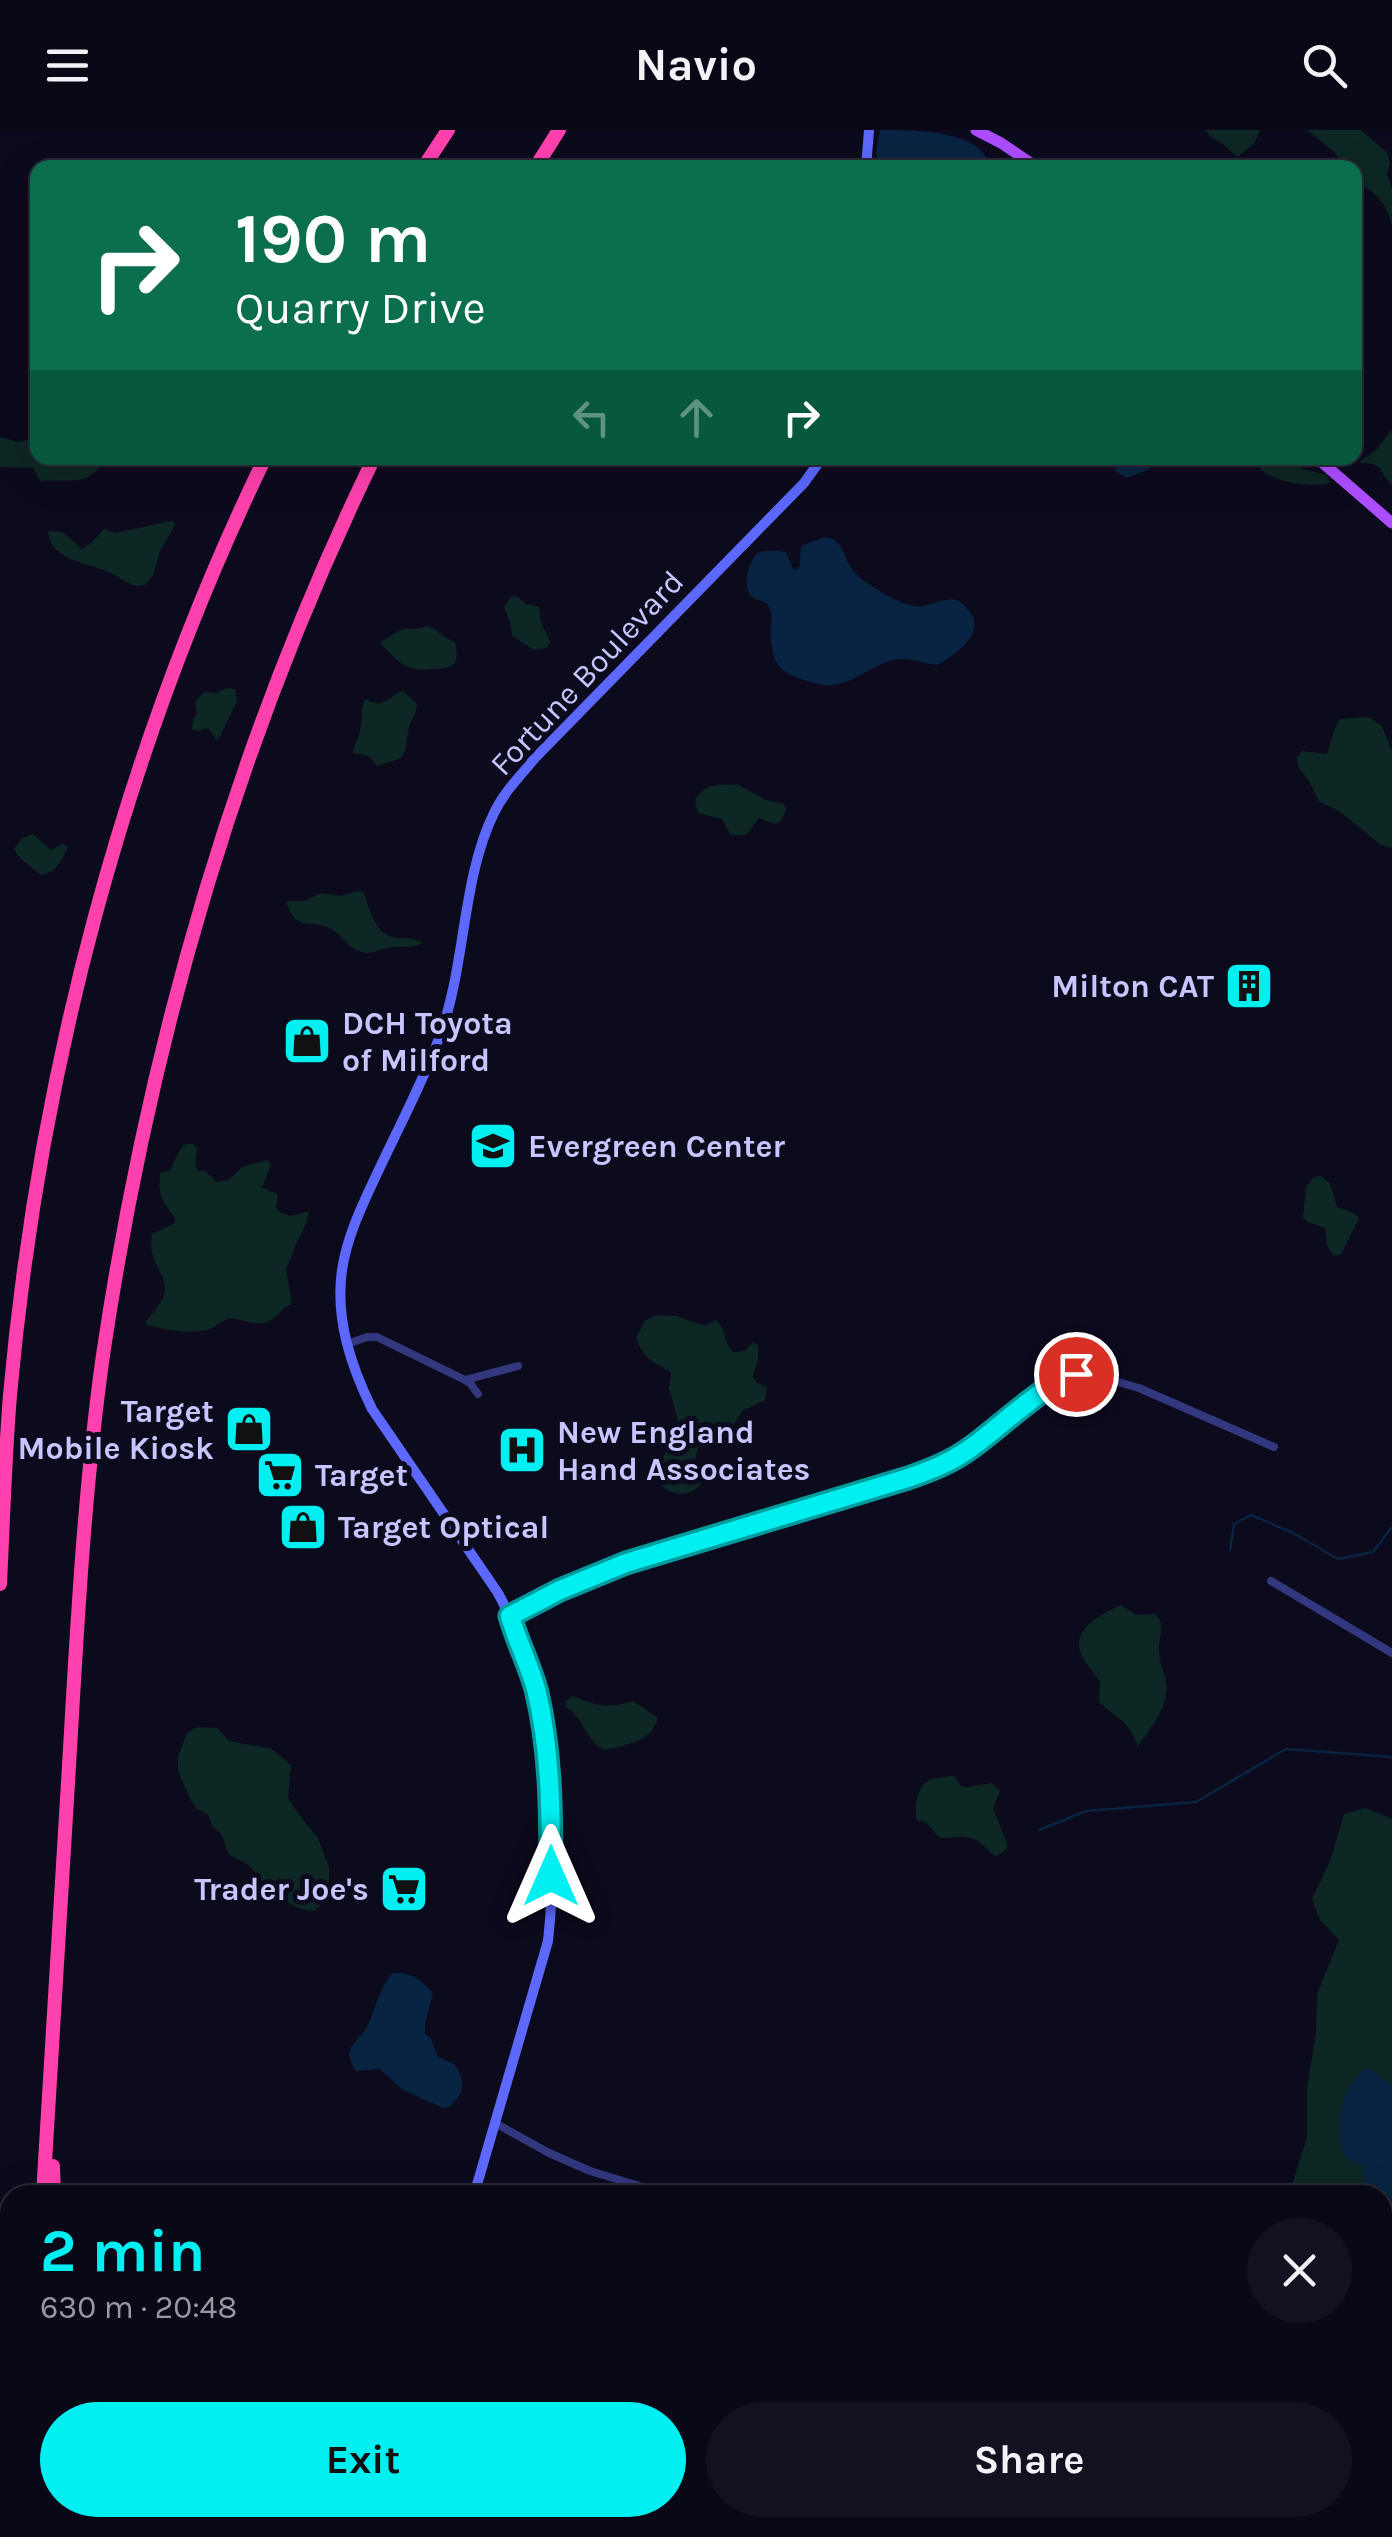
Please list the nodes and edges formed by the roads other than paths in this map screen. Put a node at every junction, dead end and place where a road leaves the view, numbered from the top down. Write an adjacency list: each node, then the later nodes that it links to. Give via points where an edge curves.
1 (448, 130): 5 (highway)
2 (559, 130): 6 (highway)
3 (868, 130): 7 (main road)
4 (976, 130): 8 (main road)
5 (428, 160)
6 (540, 160)
7 (866, 160)
8 (1026, 160)
9 (262, 465): 20 (highway, via 162,704 75,1000 52,1100 10,1395)
10 (371, 465): 23 (highway, via 231,810 160,1056 137,1164 90,1470)
11 (817, 465): 14 (main road, Fortune Boulevard, via 535,758 496,809 475,869 442,1031 346,1245 341,1307)
12 (1324, 465): 13 (main road)
13 (1392, 523)
14 (347, 1344): 16 (street, via 377,1337); 21 (main road, Fortune Boulevard, via 372,1409)
15 (518, 1366): 16 (street)
16 (465, 1380): 17 (street)
17 (478, 1394)
18 (1274, 1448): 21 (street, via 1139,1388 1076,1374 946,1464 637,1559)
19 (1271, 1581): 22 (street)
20 (0, 1584)
21 (510, 1616): 24 (main road, Fortune Boulevard, via 544,1731 551,1909 548,1941)
22 (1392, 1653)
23 (51, 2058): 25 (highway); 26 (highway)
24 (496, 2123): 27 (main road, Fortune Boulevard); 28 (street, via 549,2154)
25 (44, 2185)
26 (54, 2185)
27 (477, 2185)
28 (636, 2185)

